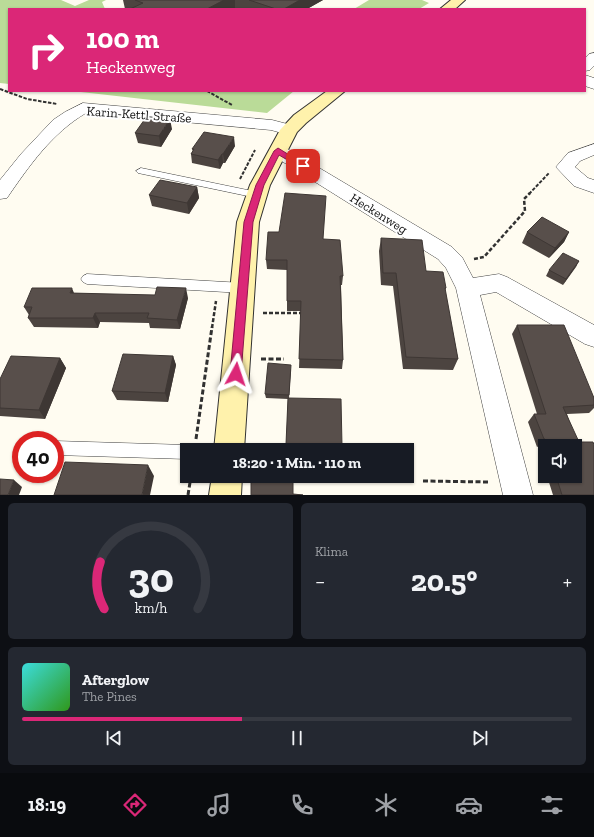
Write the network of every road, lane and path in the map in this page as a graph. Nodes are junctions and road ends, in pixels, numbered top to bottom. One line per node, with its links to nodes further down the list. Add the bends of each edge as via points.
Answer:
1 (594, 57): 2 (street)
2 (586, 66)
3 (8, 92): 5 (path, via 27,99)
4 (336, 92): 6 (street)
5 (83, 108): 6 (street, Karin-Kettl-Straße, via 272,125); 12 (street, Karin-Kettl-Straße, via 71,114 33,150)
6 (289, 130): 8 (street)
7 (594, 149): 9 (street, via 574,156)
8 (278, 151): 13 (street); 14 (street, Heckenweg, via 445,253)
9 (565, 167): 11 (street, via 581,182); 14 (path, via 549,173 524,199 525,211 484,257)
10 (141, 171): 13 (lane)
11 (594, 187)
12 (0, 193)
13 (257, 194): 16 (street, via 248,222)
14 (454, 263): 17 (street, Heckenweg)
15 (87, 279): 16 (lane)
16 (243, 288): 18 (street)
17 (467, 288): 20 (street, via 499,283); 27 (street, Heckenweg)
18 (241, 313): 19 (path); 21 (street)
19 (301, 313)
20 (594, 337)
21 (230, 443)
22 (64, 448): 23 (lane)
23 (180, 452)
24 (423, 481): 27 (path)
25 (190, 483): 28 (path)
26 (226, 483): 29 (street)
27 (516, 488)
28 (188, 495)
29 (225, 495)

